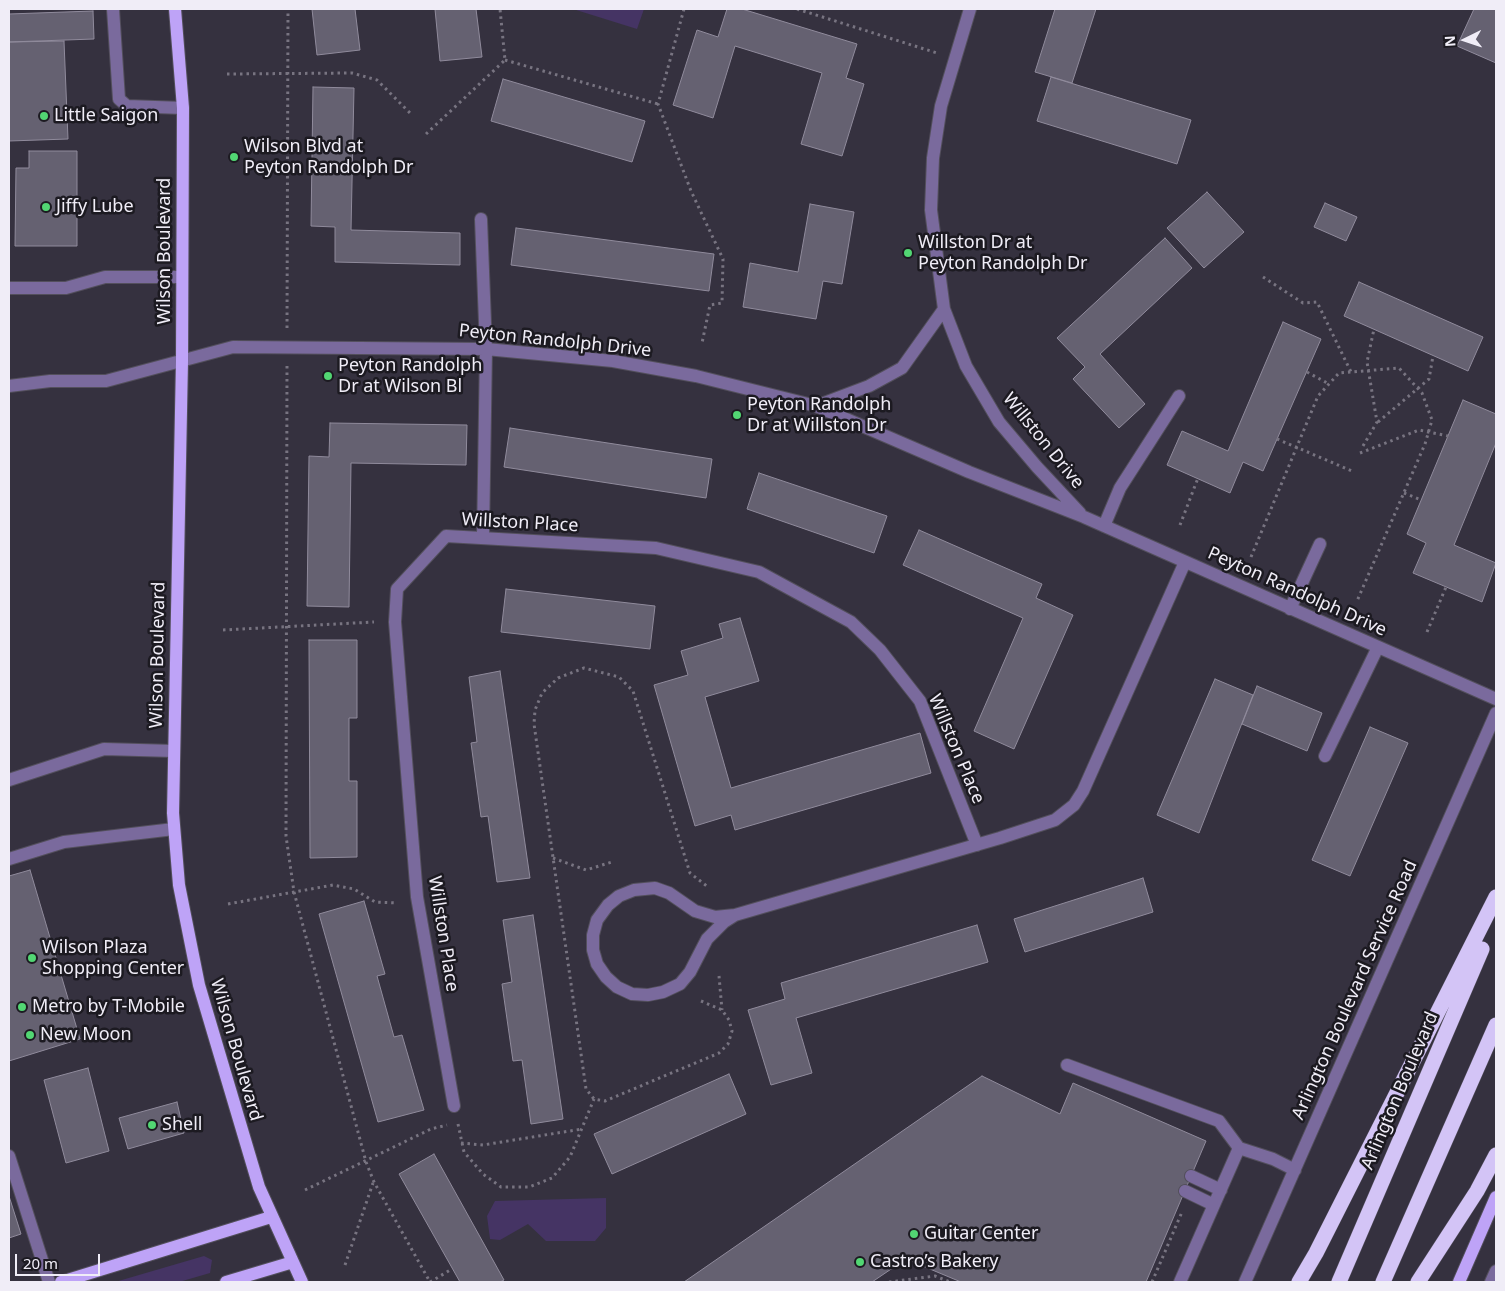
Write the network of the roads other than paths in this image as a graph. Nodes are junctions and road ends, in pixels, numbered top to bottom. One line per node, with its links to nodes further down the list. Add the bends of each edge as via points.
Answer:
1 (113, 9): 4 (street, via 119,99 127,106)
2 (175, 9): 4 (main road, Wilson Boulevard)
3 (970, 9): 8 (street, Willston Drive, via 941,106 933,158 931,210)
4 (183, 108): 6 (main road, Wilson Boulevard)
5 (481, 219): 9 (street)
6 (182, 276): 7 (street, via 105,277 66,288); 10 (main road, Wilson Boulevard)
7 (9, 288)
8 (944, 309): 13 (street, via 902,368 869,386); 14 (street, Willston Drive, via 966,366 1000,422)
9 (486, 349): 10 (street, Peyton Randolph Drive, via 234,346); 13 (street, Peyton Randolph Drive, via 613,361 696,376); 16 (street)
10 (182, 360): 11 (street, Peyton Randolph Drive, via 106,381 50,381); 23 (main road, Wilson Boulevard)
11 (9, 386)
12 (1180, 396): 15 (street, via 1120,488)
13 (816, 406): 14 (street, Peyton Randolph Drive)
14 (1084, 517): 15 (street, Peyton Randolph Drive)
15 (1104, 526): 18 (street, Peyton Randolph Drive)
16 (483, 538): 27 (street, Willston Place, via 656,548 759,572 851,622 880,650 920,701); 34 (street, Willston Place, via 446,536 397,589 395,621 418,904)
17 (1320, 544): 19 (street)
18 (1185, 562): 19 (street, Peyton Randolph Drive); 27 (street, via 1074,805 1055,820)
19 (1290, 609): 20 (street, Peyton Randolph Drive)
20 (1378, 647): 21 (street, Peyton Randolph Drive); 24 (street)
21 (1496, 699)
22 (1496, 713): 38 (street, Arlington Boulevard Service Road)
23 (174, 751): 25 (street, via 104,749); 26 (main road, Wilson Boulevard)
24 (1325, 756)
25 (9, 780)
26 (174, 829): 28 (street, via 64,842); 44 (main road, Wilson Boulevard, via 179,885 197,978 256,1179)
27 (977, 845): 30 (street)
28 (9, 859)
29 (1496, 897): 53 (highway, via 1316,1253)
30 (735, 915): 30 (street, via 707,939 680,984 664,992 632,994 611,982 597,964 593,950 597,920 619,896 634,890 655,888 669,893 695,911 714,917)
31 (1496, 916): 54 (highway, Arlington Boulevard)
32 (1496, 1025): 55 (highway)
33 (1067, 1065): 35 (street, via 1219,1121)
34 (454, 1106)
35 (1239, 1148): 38 (street, via 1274,1159); 40 (street)
36 (1496, 1155): 56 (highway, via 1477,1191)
37 (9, 1156): 47 (street)
38 (1295, 1170): 52 (street, Arlington Boulevard Service Road)
39 (1191, 1176): 40 (street)
40 (1221, 1190): 43 (street)
41 (1188, 1192): 43 (street)
42 (1496, 1197): 57 (main road)
43 (1214, 1205): 51 (street)
44 (271, 1216): 45 (main road, Wilson Boulevard); 48 (main road)
45 (293, 1262): 49 (main road); 50 (main road, Wilson Boulevard)
46 (1496, 1271): 58 (street)
47 (49, 1282)
48 (61, 1282)
49 (226, 1282)
50 (302, 1282)
51 (1180, 1282)
52 (1245, 1282)
53 (1298, 1282)
54 (1339, 1282)
55 (1384, 1282)
56 (1418, 1282)
57 (1459, 1282)
58 (1491, 1282)

